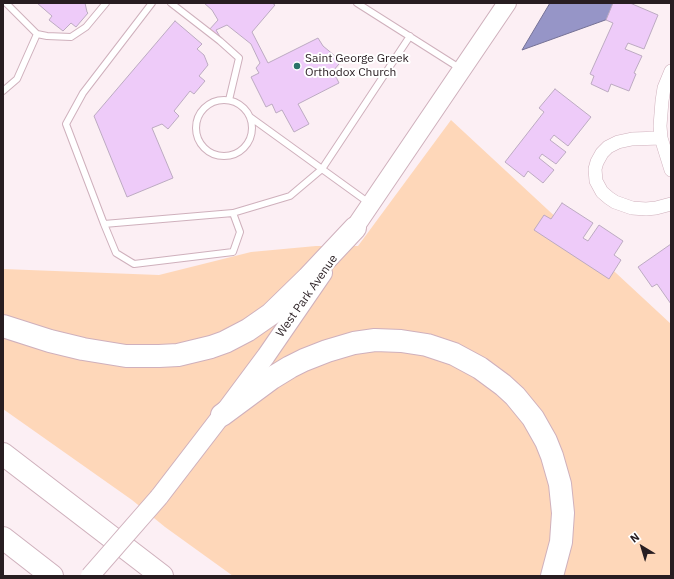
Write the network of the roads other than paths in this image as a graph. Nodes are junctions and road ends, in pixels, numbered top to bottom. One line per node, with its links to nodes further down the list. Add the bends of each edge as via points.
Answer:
1 (6, 3): 7 (lane)
2 (106, 3): 7 (lane, via 86,27 71,37)
3 (152, 3): 20 (lane, via 83,93 66,124)
4 (171, 3): 12 (lane, via 239,58)
5 (357, 3): 8 (lane)
6 (507, 3): 9 (street, West Park Avenue)
7 (37, 34): 11 (lane, via 17,79)
8 (410, 36): 9 (lane); 15 (lane)
9 (462, 70): 17 (street, West Park Avenue)
10 (671, 71): 14 (street, via 662,101)
11 (3, 91)
12 (229, 100): 13 (lane, via 242,106); 13 (lane, via 211,104 203,109 198,117 197,136 207,151 224,157 242,151 252,135)
13 (250, 117): 15 (lane)
14 (661, 138): 16 (street); 18 (street, via 632,139 608,147 597,162 596,181 609,198 632,208 656,208)
15 (322, 169): 17 (lane); 19 (lane, via 290,196)
16 (671, 170)
17 (371, 204): 21 (street, West Park Avenue)
18 (671, 204)
19 (233, 213): 20 (lane); 20 (lane, via 240,232 233,252 134,264 116,252)
20 (104, 224)
21 (355, 228): 22 (highway, via 270,314 248,330 211,347 178,355 126,356 50,341); 23 (street, West Park Avenue)
22 (3, 326)
23 (222, 416): 27 (street, West Park Avenue, bridge, via 160,497); 29 (highway, via 272,378 297,364 354,343 375,340 401,341 427,345 454,354 480,368 509,391 533,418 546,441 560,484 563,513 561,542)
24 (3, 454): 28 (highway)
25 (3, 538): 26 (highway)
26 (52, 576)
27 (90, 576)
28 (162, 576)
29 (552, 576)

